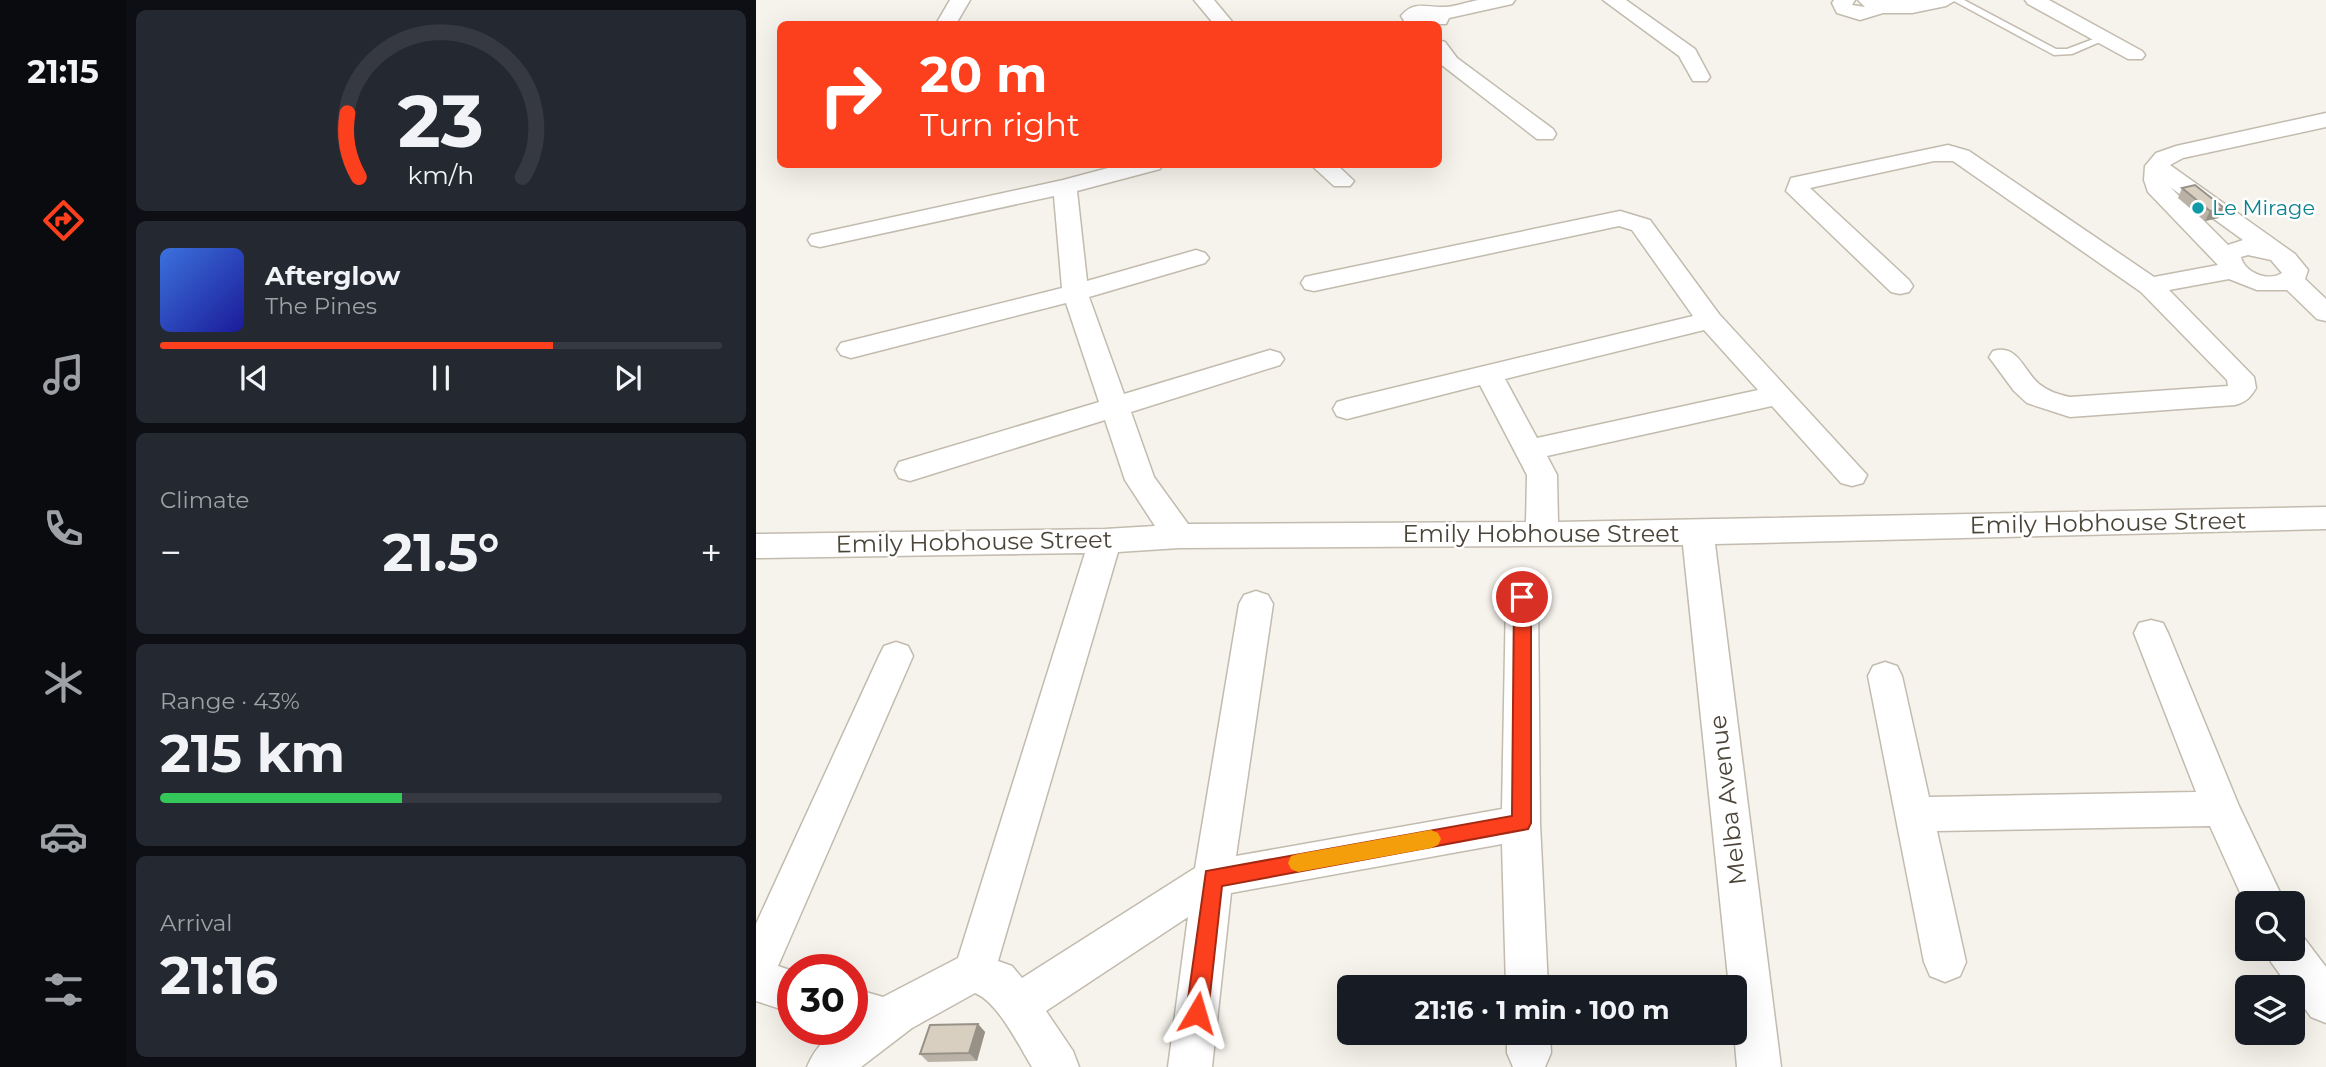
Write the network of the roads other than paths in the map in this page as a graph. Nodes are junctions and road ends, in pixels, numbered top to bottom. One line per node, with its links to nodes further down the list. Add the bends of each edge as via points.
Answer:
1 (960, 0): 12 (street)
2 (1203, 0): 13 (street)
3 (1505, 0): 11 (street)
4 (1613, 0): 18 (street, via 1688,53)
5 (1819, 0): 9 (street)
6 (1946, 0): 10 (street, via 1912,7)
7 (1957, 0): 15 (lane, via 2054,52 2068,52)
8 (2035, 0): 15 (street)
9 (1845, 4): 10 (street, via 1860,14 1871,12)
10 (1872, 4)
11 (1424, 15): 14 (street)
12 (948, 21)
13 (1221, 21)
14 (1403, 21)
15 (2104, 38): 17 (street)
16 (1442, 52): 20 (street)
17 (2135, 55)
18 (1700, 77)
19 (2326, 120): 21 (street, via 2176,153)
20 (1545, 134)
21 (2156, 166): 27 (street); 29 (street, via 2160,192)
22 (1137, 168): 25 (street)
23 (1326, 168): 24 (street)
24 (1342, 181)
25 (1065, 187): 26 (street); 34 (street)
26 (820, 240)
27 (2277, 253): 29 (street, via 2246,247 2238,249); 30 (street, via 2295,270)
28 (1196, 258): 34 (street)
29 (2231, 264): 30 (street, via 2242,276 2265,284); 33 (street)
30 (2291, 280): 35 (street)
31 (1314, 283): 36 (street, via 1620,218 1641,225)
32 (1899, 286): 33 (street, via 1798,191 1799,183 1948,152 1961,156)
33 (2150, 286): 38 (street, via 2240,377 2242,388 2235,396 2070,407 2050,404 2031,394)
34 (1075, 293): 37 (street); 42 (street)
35 (2326, 313)
36 (1710, 320): 40 (street); 41 (street)
37 (852, 349)
38 (2003, 357)
39 (1270, 359): 42 (street)
40 (1489, 375): 43 (street); 44 (street)
41 (1779, 395): 44 (street); 46 (street)
42 (1115, 409): 45 (street); 50 (street, via 1140,480)
43 (1347, 409)
44 (1530, 450): 49 (street, via 1542,475)
45 (910, 470)
46 (1852, 475)
47 (2326, 518): 48 (street, Emily Hobhouse Street)
48 (1698, 533): 49 (street, Emily Hobhouse Street); 76 (street, Melba Avenue)
49 (1542, 534): 50 (street, Emily Hobhouse Street)
50 (1179, 536): 51 (street, Emily Hobhouse Street)
51 (1105, 541): 52 (street, Emily Hobhouse Street); 66 (street)
52 (756, 546)
53 (1522, 597): 60 (street)
54 (1256, 604): 61 (street)
55 (2151, 633): 58 (street)
56 (896, 656): 65 (street)
57 (1885, 676): 59 (street)
58 (2221, 809): 59 (street); 62 (street)
59 (1914, 814): 64 (street)
60 (1521, 823): 61 (street); 67 (street)
61 (1213, 878): 71 (street); 75 (street)
62 (2259, 891)
63 (2296, 961): 70 (street)
64 (1944, 962)
65 (756, 970)
66 (974, 972): 71 (street, via 997,981); 72 (street)
67 (1527, 975)
68 (756, 981): 69 (street)
69 (777, 987)
70 (2326, 1002)
71 (1018, 1005): 74 (street)
72 (870, 1015): 73 (street)
73 (829, 1067)
74 (1057, 1067)
75 (1190, 1067)
76 (1759, 1067)

